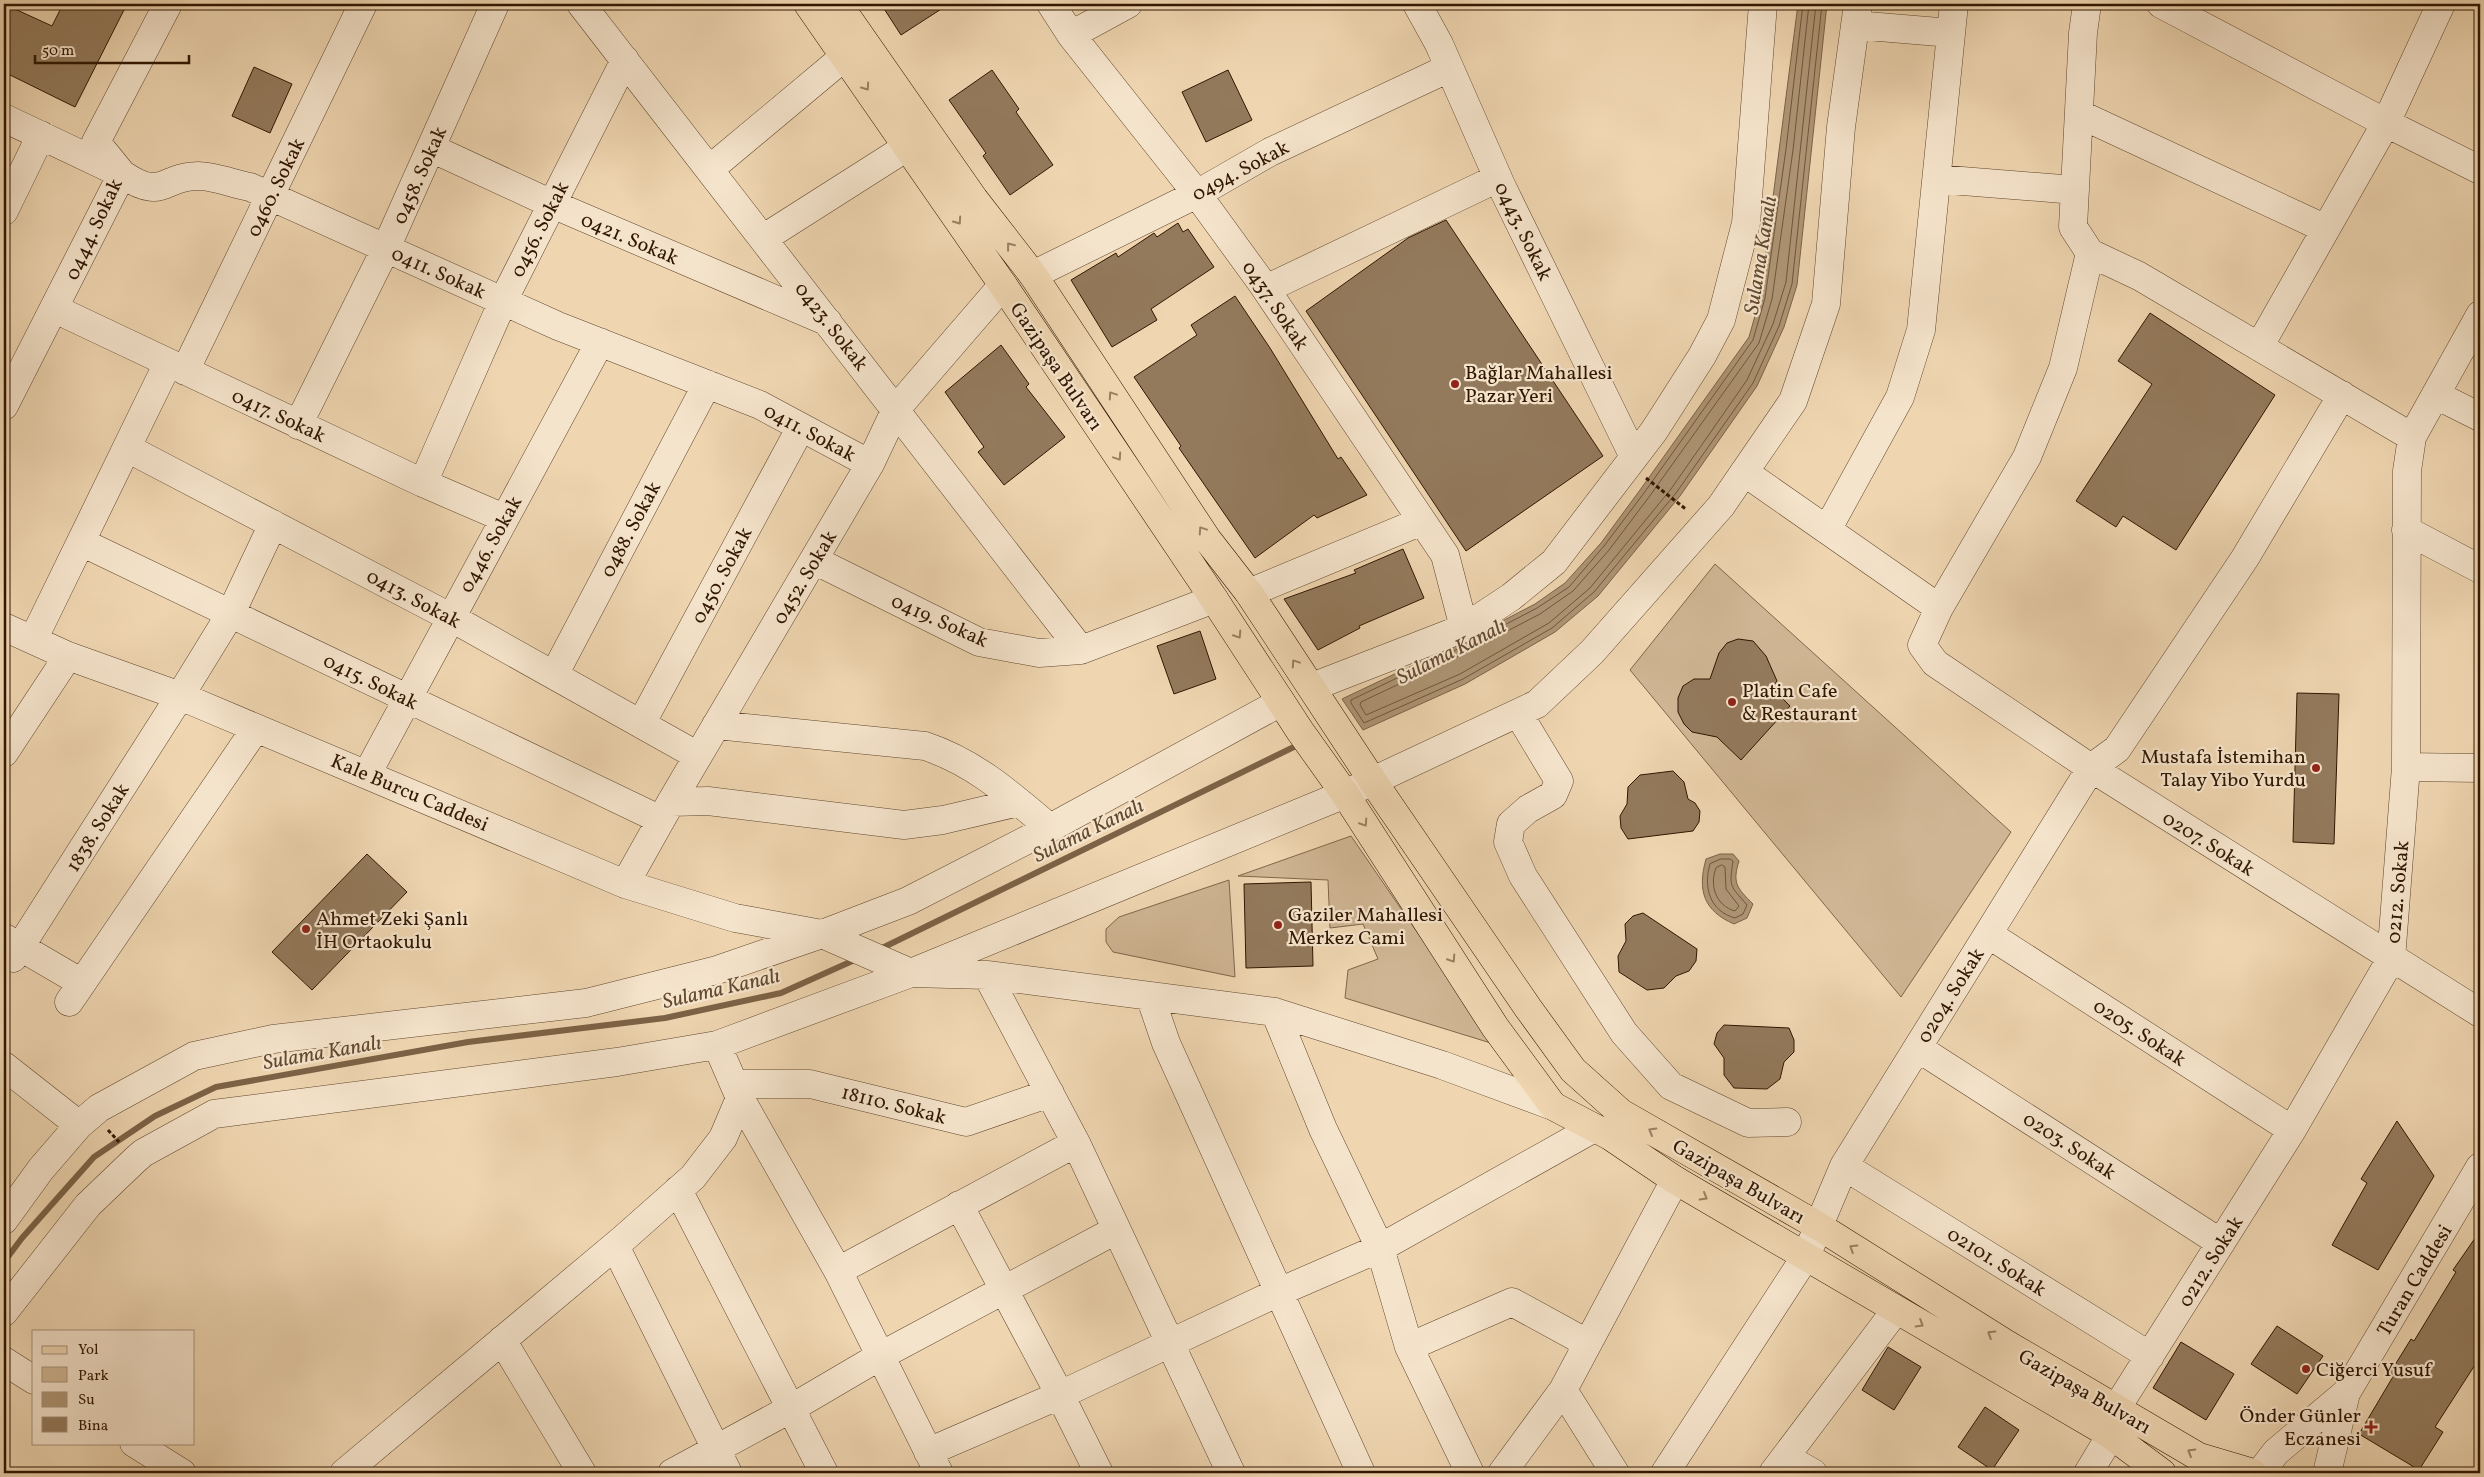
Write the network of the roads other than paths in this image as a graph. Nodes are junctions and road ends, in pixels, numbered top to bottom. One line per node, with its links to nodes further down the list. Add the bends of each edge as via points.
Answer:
1 (168, 4): 29 (street, 0444. Sokak, via 96,142)
2 (363, 4): 34 (street, 0460. Sokak)
3 (495, 4): 26 (street, 0458. Sokak)
4 (581, 4): 19 (street, 0423. Sokak)
5 (808, 4): 18 (main road, Gazipaşa Bulvarı)
6 (838, 4): 41 (main road, Gazipaşa Bulvarı, one-way to 6, via 974,199)
7 (1051, 4): 17 (street, 0437. Sokak)
8 (1128, 4): 17 (street)
9 (1417, 4): 20 (street, 0443. Sokak)
10 (1763, 4): 62 (street, via 1746,223 1721,320 1654,431)
11 (1954, 4): 16 (street)
12 (2087, 4): 21 (street)
13 (2161, 4): 23 (street)
14 (2439, 5): 23 (street)
15 (1856, 14): 16 (street); 63 (street, via 1841,128 1826,304 1793,401)
16 (1951, 32): 31 (street)
17 (1071, 35): 33 (street, 0437. Sokak)
18 (844, 57): 25 (main road, Gazipaşa Bulvarı, one-way to 25); 27 (street)
19 (625, 60): 27 (street, 0423. Sokak); 35 (street, 0456. Sokak)
20 (1450, 68): 30 (street, 0443. Sokak); 33 (street, 0494. Sokak, via 1270,152)
21 (2079, 114): 32 (street); 37 (street)
22 (4, 118): 24 (street, 0411. Sokak)
23 (2386, 124): 28 (street); 37 (street)
24 (41, 136): 29 (street, 0411. Sokak); 36 (street)
25 (907, 147): 38 (street); 42 (main road, Gazipaşa Bulvarı, one-way to 42)
26 (431, 148): 35 (street, 0421. Sokak); 39 (street, 0458. Sokak)
27 (710, 169): 38 (street, 0423. Sokak)
28 (2480, 170)
29 (122, 174): 34 (street, 0411. Sokak, via 136,184 158,188 181,178 198,176 250,187); 45 (street, 0444. Sokak)
30 (1498, 178): 43 (street); 62 (street, 0443. Sokak)
31 (1937, 179): 32 (street); 68 (street, via 1921,330 1900,397)
32 (2075, 190): 40 (street, via 2073,226)
33 (1198, 194): 41 (street, 0494. Sokak); 43 (street, 0437. Sokak)
34 (270, 196): 39 (street, 0411. Sokak); 50 (street, 0460. Sokak)
35 (552, 204): 44 (street, 0456. Sokak); 47 (street, 0421. Sokak)
36 (4, 210)
37 (2326, 229): 49 (street)
38 (764, 238): 47 (street, 0423. Sokak)
39 (386, 248): 44 (street, 0411. Sokak); 57 (street, 0458. Sokak)
40 (2090, 253): 49 (street, via 2140,276); 75 (street, via 2063,368 2028,457)
41 (1033, 275): 73 (main road, Gazipaşa Bulvarı, one-way to 41, via 1207,539)
42 (1003, 286): 55 (street, 0452. Sokak); 74 (main road, Gazipaşa Bulvarı, one-way to 74)
43 (1266, 289): 66 (street, 0437. Sokak)
44 (503, 301): 48 (street, 0411. Sokak); 64 (street, 0456. Sokak)
45 (55, 309): 50 (street, 0417. Sokak); 54 (street, 0444. Sokak)
46 (2480, 315): 53 (street, 0212. Sokak)
47 (830, 323): 55 (street, 0423. Sokak)
48 (600, 342): 51 (street, 0411. Sokak); 65 (street, 0446. Sokak)
49 (2260, 346): 52 (street)
50 (177, 367): 57 (street, 0417. Sokak); 60 (street, 0460. Sokak)
51 (706, 384): 58 (street, 0411. Sokak, via 760,405); 83 (street, 0488. Sokak)
52 (2342, 395): 59 (street); 94 (street, via 2245,558 2134,724 2117,748)
53 (2436, 396): 56 (street); 59 (street, 0212. Sokak)
54 (4, 406)
55 (896, 409): 61 (street, 0452. Sokak); 81 (street, 0423. Sokak)
56 (2480, 417)
57 (298, 424): 64 (street, 0417. Sokak)
58 (801, 427): 61 (street, 0411. Sokak); 89 (street, 0450. Sokak)
59 (2412, 437): 69 (street, 0212. Sokak, via 2407,471)
60 (127, 448): 67 (street, 0413. Sokak); 70 (street, 0460. Sokak)
61 (870, 464): 71 (street, 0452. Sokak)
62 (1639, 466): 79 (street, via 1554,562 1511,597)
63 (1744, 472): 68 (street); 88 (street, via 1721,506 1592,652 1537,704)
64 (423, 483): 65 (street, 0417. Sokak)
65 (504, 518): 77 (street, 0446. Sokak)
66 (1422, 521): 73 (street); 79 (street, 0437. Sokak, via 1445,555)
67 (273, 524): 76 (street, 1838. Sokak); 77 (street, 0413. Sokak)
68 (1827, 530): 75 (street)
69 (2406, 530): 72 (street); 95 (street, 0212. Sokak)
70 (82, 542): 76 (street, 0415. Sokak); 80 (street, 0460. Sokak)
71 (814, 560): 81 (street, 0419. Sokak, via 978,642 1039,653); 90 (street, 0452. Sokak)
72 (2480, 570)
73 (1248, 594): 84 (main road, Gazipaşa Bulvarı, one-way to 73)
74 (1214, 599): 81 (street, 0419. Sokak); 87 (main road, Gazipaşa Bulvarı, one-way to 87)
75 (1939, 608): 94 (street, 0207. Sokak, via 1922,645 1935,663)
76 (230, 613): 85 (street, 1838. Sokak); 86 (street, 0415. Sokak)
77 (450, 617): 83 (street, 0413. Sokak); 86 (street, 0446. Sokak)
78 (4, 627): 80 (street, Kale Burcu Caddesi)
79 (1464, 628): 84 (street)
80 (33, 640): 82 (street, Kale Burcu Caddesi)
81 (1082, 650)
82 (68, 656): 85 (street, Kale Burcu Caddesi); 92 (street)
83 (554, 675): 89 (street, 0413. Sokak)
84 (1317, 695): 98 (main road, Gazipaşa Bulvarı)
85 (180, 696): 91 (street, Kale Burcu Caddesi); 106 (street, 1838. Sokak)
86 (406, 698): 97 (street, 0446. Sokak); 101 (street, 0415. Sokak)
87 (1281, 702): 99 (main road, Gazipaşa Bulvarı); 102 (street)
88 (1518, 713): 98 (street); 119 (street, via 1560,781 1553,795 1528,809 1511,824 1508,842 1523,876 1624,1032 1671,1086 1748,1123)
89 (641, 724): 93 (street, 0413. Sokak)
90 (716, 725): 93 (street, 0452. Sokak); 100 (street, via 925,746 971,766)
91 (256, 728): 97 (street, Kale Burcu Caddesi); 106 (street, via 75,992)
92 (4, 753)
93 (698, 756): 101 (street, 0452. Sokak)
94 (2091, 768): 105 (street, 0204. Sokak); 107 (street, 0207. Sokak)
95 (2406, 768): 96 (street); 107 (street, 0212. Sokak)
96 (2480, 768)
97 (367, 774): 103 (street, Kale Burcu Caddesi)
98 (1372, 780): 99 (street); 130 (main road, Gazipaşa Bulvarı, one-way to 98, via 1621,1114 1573,1070)
99 (1345, 794): 108 (street); 118 (main road, Gazipaşa Bulvarı, one-way to 118, via 1495,1027)
100 (1019, 802): 101 (street, via 942,820 904,825 708,801); 102 (street)
101 (666, 811): 103 (street, 0452. Sokak)
102 (1050, 828): 104 (street, via 908,901)
103 (625, 884): 104 (street, Kale Burcu Caddesi, via 735,918)
104 (822, 934): 108 (street, Kale Burcu Caddesi); 120 (street, via 717,970 586,1004 273,1039 194,1056 99,1108)
105 (1988, 934): 114 (street, 0204. Sokak); 122 (street, 0205. Sokak)
106 (13, 948)
107 (2391, 959): 112 (street, 0207. Sokak); 122 (street, 0212. Sokak)
108 (911, 973): 109 (street); 113 (street)
109 (988, 975): 110 (street); 117 (street)
110 (1150, 996): 111 (street); 138 (street, via 1166,1043)
111 (1275, 1012): 118 (street, via 1442,1065); 134 (street, via 1323,1129)
112 (2480, 1013)
113 (718, 1045): 116 (street); 140 (street, via 617,1062 214,1114 143,1153 88,1205)
114 (1918, 1048): 124 (street, 0204. Sokak); 132 (street, 0203. Sokak)
115 (4, 1066): 120 (street)
116 (737, 1091): 117 (street, 18110. Sokak, via 810,1084 966,1122); 127 (street, via 723,1138 693,1177); 136 (street)
117 (1050, 1093): 123 (street)
118 (1553, 1106): 121 (main road, Gazipaşa Bulvarı)
119 (1787, 1122)
120 (91, 1125): 129 (street, via 41,1169)
121 (1594, 1128): 126 (main road, Gazipaşa Bulvarı); 134 (street)
122 (2292, 1130): 132 (street, 0212. Sokak)
123 (1076, 1144): 128 (street); 131 (street)
124 (1844, 1166): 130 (street, 0204. Sokak); 146 (street, 02101. Sokak)
125 (2480, 1167): 150 (street, Turan Caddesi)
126 (1675, 1180): 135 (main road, Gazipaşa Bulvarı, one-way to 135); 142 (street)
127 (678, 1190): 133 (street); 152 (street)
128 (959, 1205): 136 (street); 137 (street)
129 (4, 1220)
130 (1820, 1227): 135 (street, 0204. Sokak); 153 (main road, Gazipaşa Bulvarı, one-way to 130, via 2008,1345)
131 (1116, 1230): 137 (street); 143 (street)
132 (2221, 1242): 146 (street, 0212. Sokak)
133 (615, 1246): 141 (street); 155 (street)
134 (1380, 1248): 138 (street); 144 (street)
135 (1806, 1256): 139 (main road, Gazipaşa Bulvarı); 170 (street, 0204. Sokak)
136 (838, 1271): 145 (street)
137 (1004, 1290): 145 (street); 151 (street)
138 (1279, 1292): 143 (street); 166 (street)
139 (1896, 1310): 153 (main road, Gazipaşa Bulvarı, one-way to 153); 157 (street)
140 (4, 1312)
141 (502, 1340): 159 (street); 160 (street)
142 (1587, 1343): 144 (street, via 1512,1302); 149 (street)
143 (1171, 1345): 151 (street); 165 (street)
144 (1409, 1348): 167 (street)
145 (882, 1355): 152 (street); 156 (street)
146 (2150, 1356): 153 (street, 0212. Sokak)
147 (4, 1361): 148 (street)
148 (32, 1379)
149 (1563, 1390): 168 (street); 169 (street)
150 (2346, 1393): 175 (street, via 2276,1452); 176 (street)
151 (1060, 1395): 156 (street); 164 (street)
152 (790, 1408): 155 (street); 163 (street)
153 (2114, 1422): 172 (street, 0212. Sokak); 173 (main road, Gazipaşa Bulvarı); 174 (main road, Gazipaşa Bulvarı, one-way to 153, via 2198,1457)
154 (136, 1444): 158 (street)
155 (716, 1449): 161 (street); 162 (street)
156 (934, 1462)
157 (1779, 1465): 171 (street)
158 (182, 1473)
159 (344, 1473)
160 (582, 1473)
161 (672, 1473)
162 (728, 1473)
163 (824, 1473)
164 (1099, 1473)
165 (1231, 1473)
166 (1361, 1473)
167 (1470, 1473)
168 (1502, 1473)
169 (1615, 1473)
170 (1665, 1473)
171 (1813, 1473)
172 (2088, 1473)
173 (2162, 1473)
174 (2253, 1473)
175 (2260, 1473)
176 (2327, 1473)

